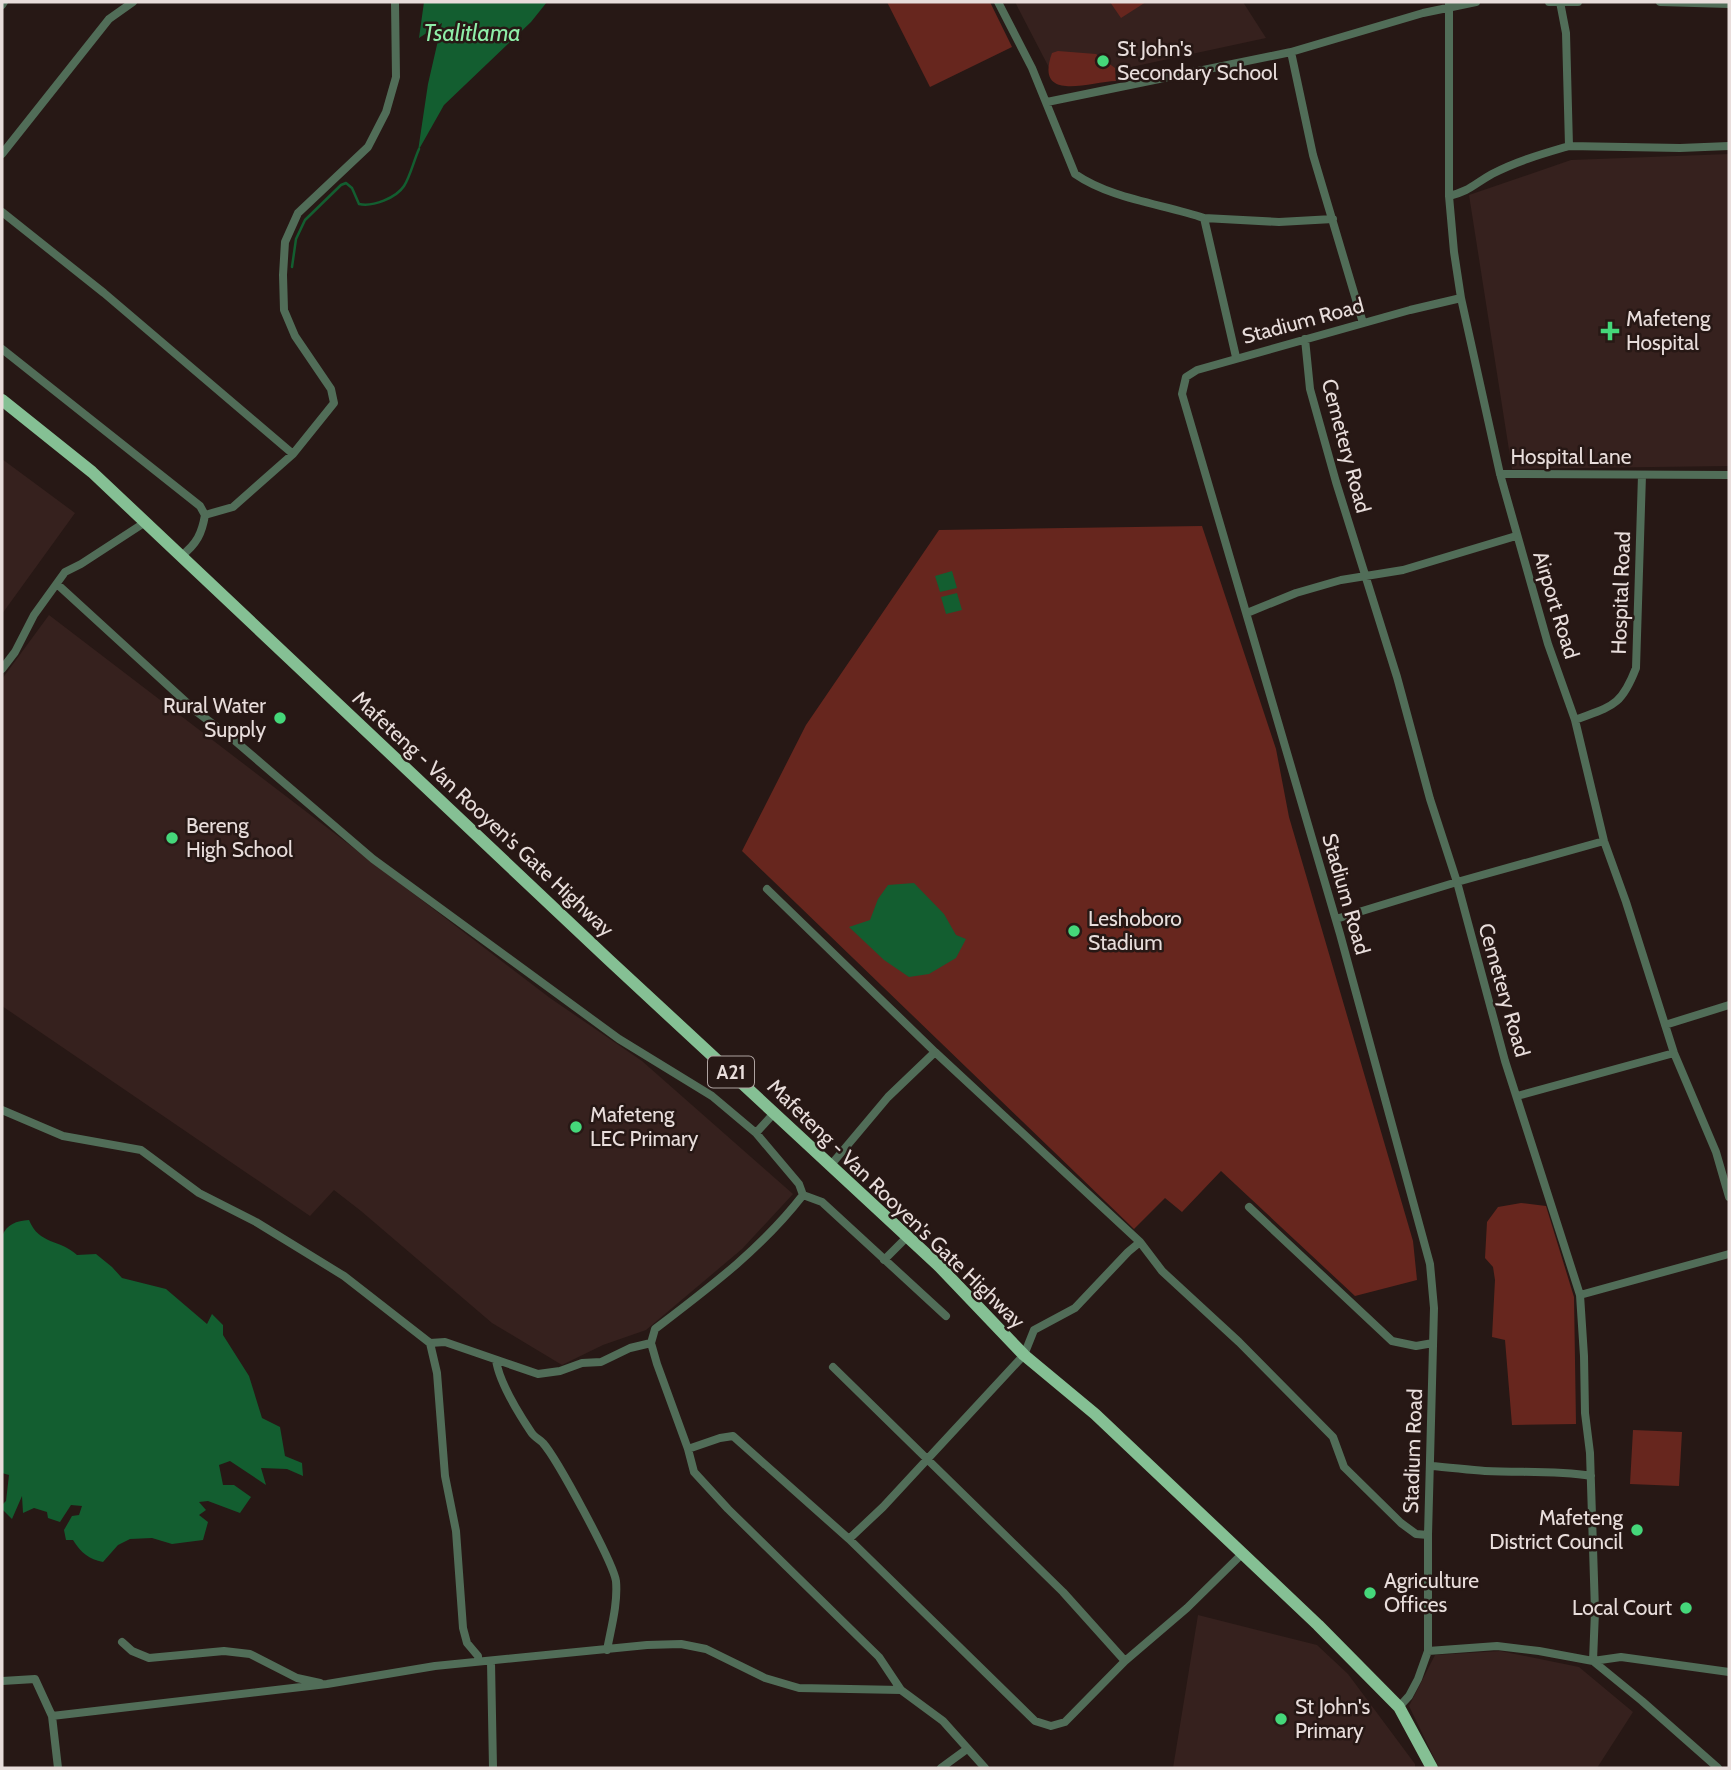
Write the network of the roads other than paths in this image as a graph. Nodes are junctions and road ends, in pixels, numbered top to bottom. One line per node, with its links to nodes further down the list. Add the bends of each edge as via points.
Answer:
1 (133, 2): 15 (street, via 109,19)
2 (395, 2): 26 (street, via 396,78 386,112 368,147 298,213 285,242 285,310 295,336 335,397 328,413)
3 (998, 2): 12 (street)
4 (1476, 2): 9 (street)
5 (1549, 2): 6 (street)
6 (1560, 2): 7 (street); 13 (street, via 1566,33)
7 (1578, 2)
8 (1660, 2): 10 (street)
9 (1449, 4): 11 (street); 16 (street, Airport Road)
10 (1729, 4)
11 (1291, 52): 12 (street); 19 (street, via 1313,155)
12 (1047, 102): 18 (street, via 1075,174 1109,191)
13 (1569, 146): 14 (street); 16 (street, via 1529,157 1466,192)
14 (1729, 146)
15 (2, 154)
16 (1449, 196): 20 (street, Airport Road)
17 (2, 212): 26 (street)
18 (1204, 218): 19 (street); 24 (street)
19 (1333, 219): 21 (street)
20 (1461, 298): 21 (street, Stadium Road); 27 (street, Airport Road)
21 (1363, 323): 22 (street, Stadium Road)
22 (1306, 339): 24 (street, Stadium Road); 34 (street, Cemetery Road, via 1310,389)
23 (2, 349): 30 (street)
24 (1236, 358): 36 (street, Stadium Road, via 1186,377 1182,394)
25 (2, 400): 31 (main road, Mafeteng - Van Rooyen's Gate Highway / A21, via 92,472)
26 (293, 454): 30 (street, via 233,507)
27 (1500, 474): 28 (street, Hospital Lane); 32 (street, Airport Road)
28 (1642, 475): 29 (street, Hospital Lane); 38 (street, Hospital Road, via 1636,668 1627,692 1611,707)
29 (1729, 475)
30 (205, 514): 33 (street, via 202,532)
31 (144, 523): 33 (main road, Mafeteng - Van Rooyen's Gate Highway / A21); 35 (street, via 65,572)
32 (1516, 536): 34 (street, via 1403,570); 38 (street, Airport Road)
33 (181, 556): 49 (main road, Mafeteng - Van Rooyen's Gate Highway / A21)
34 (1364, 575): 36 (street, via 1296,593); 40 (street, Cemetery Road)
35 (57, 584): 37 (street); 50 (street, via 197,712 373,859 619,1039 712,1096)
36 (1247, 613): 42 (street, Stadium Road)
37 (2, 669)
38 (1574, 720): 39 (street, Airport Road)
39 (1604, 841): 40 (street); 44 (street, Airport Road)
40 (1457, 882): 42 (street); 47 (street, Cemetery Road)
41 (767, 889): 45 (street)
42 (1336, 919): 63 (street, Stadium Road, via 1430,1264)
43 (1729, 1005): 44 (street)
44 (1665, 1026): 46 (street, Airport Road)
45 (934, 1052): 51 (street, via 888,1097); 56 (street)
46 (1674, 1053): 47 (street); 53 (street, Airport Road, via 1716,1152)
47 (1517, 1096): 59 (street, Cemetery Road)
48 (2, 1110): 61 (street, via 63,1136 141,1150 199,1193 344,1276)
49 (775, 1112): 50 (street); 51 (main road, Mafeteng - Van Rooyen's Gate Highway / A21)
50 (756, 1133): 52 (street)
51 (830, 1166): 55 (main road, Mafeteng - Van Rooyen's Gate Highway / A21)
52 (803, 1195): 58 (street, via 822,1202); 62 (street, via 736,1267 655,1329)
53 (1729, 1197)
54 (1249, 1207): 63 (street, via 1392,1341 1416,1346)
55 (907, 1237): 58 (street); 64 (main road, Mafeteng - Van Rooyen's Gate Highway / A21)
56 (1140, 1242): 64 (street, via 1074,1308 1034,1330); 71 (street, via 1162,1271 1333,1437 1344,1467 1401,1523 1416,1534)
57 (1729, 1254): 59 (street)
58 (884, 1259): 60 (street)
59 (1580, 1295): 70 (street, Cemetery Road)
60 (946, 1316)
61 (430, 1343): 65 (street, via 445,1342); 77 (street, via 456,1531 463,1628)
62 (651, 1343): 65 (street, via 601,1362 538,1374); 67 (street)
63 (1433, 1343): 69 (street, Stadium Road)
64 (1024, 1355): 68 (street); 73 (main road, Mafeteng - Van Rooyen's Gate Highway / A21, via 1095,1414)
65 (495, 1360): 75 (street, via 615,1578)
66 (833, 1367): 68 (street)
67 (688, 1449): 72 (street, via 733,1436); 84 (street, via 694,1472 879,1657)
68 (928, 1459): 72 (street); 78 (street, via 1063,1592)
69 (1430, 1466): 70 (street); 71 (street, Stadium Road)
70 (1591, 1476): 79 (street, Cemetery Road)
71 (1428, 1535): 76 (street, Stadium Road)
72 (849, 1539): 78 (street, via 1035,1721 1051,1726 1065,1722)
73 (1242, 1554): 78 (street); 85 (main road, Mafeteng - Van Rooyen's Gate Highway / A21)
74 (122, 1642): 83 (street, via 149,1658 224,1651 250,1654 297,1678)
75 (607, 1650): 80 (street); 84 (street, via 681,1644 706,1649 765,1678 799,1688)
76 (1428, 1651): 79 (street, via 1497,1646); 85 (street, Stadium Road, via 1418,1679)
77 (478, 1661): 80 (street); 83 (street)
78 (1125, 1661)
79 (1593, 1661): 81 (street, via 1621,1657); 93 (street)
80 (491, 1662): 89 (street)
81 (1729, 1672)
82 (2, 1681): 86 (street, via 36,1679)
83 (327, 1684): 86 (street)
84 (901, 1689): 87 (street, via 943,1721)
85 (1399, 1707): 92 (main road, Mafeteng - Van Rooyen's Gate Highway / A21)
86 (52, 1716): 88 (street)
87 (967, 1749): 90 (street); 91 (street)
88 (58, 1768)
89 (494, 1768)
90 (941, 1768)
91 (985, 1768)
92 (1432, 1768)
93 (1718, 1768)

